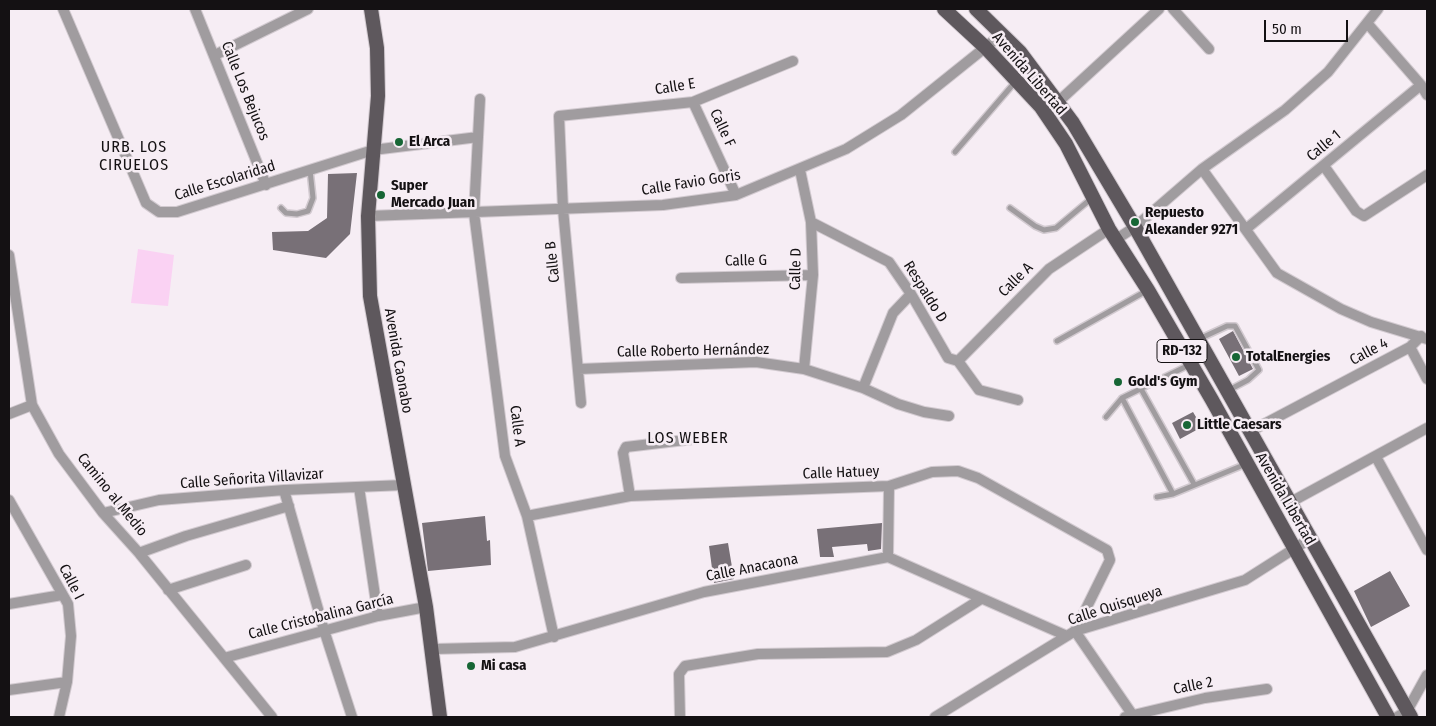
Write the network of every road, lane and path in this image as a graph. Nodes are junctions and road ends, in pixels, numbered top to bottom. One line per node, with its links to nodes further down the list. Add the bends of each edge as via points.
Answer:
1 (63, 9): 30 (street, Calle Escolaridad, via 146,203 152,209 168,214)
2 (195, 9): 14 (street, Calle Los Bejucos)
3 (308, 9): 14 (street)
4 (371, 9): 23 (main road, Avenida Caonabo, via 377,48 378,96)
5 (944, 9): 12 (main road, Avenida Libertad / RD-132)
6 (976, 9): 11 (main road, Avenida Libertad / RD-132)
7 (1159, 9): 19 (street)
8 (1173, 9): 13 (street)
9 (1378, 9): 10 (street, Calle A)
10 (1367, 23): 17 (street); 26 (street, Calle A, via 1328,72 1285,110)
11 (1002, 34): 12 (street, Calle Favio Goris); 19 (main road, Avenida Libertad / RD-132)
12 (985, 47): 16 (main road, Avenida Libertad / RD-132); 28 (street, Calle Favio Goris, via 901,115 846,149)
13 (1210, 49)
14 (215, 55): 30 (street, Calle Los Bejucos)
15 (793, 61): 20 (street, Calle E)
16 (1017, 81): 24 (lane); 32 (main road, Avenida Libertad / RD-132, via 1041,107 1066,144)
17 (1425, 90): 25 (street, Calle 1)
18 (480, 99): 22 (street, Calle A)
19 (1059, 101): 39 (main road, Avenida Libertad / RD-132)
20 (693, 102): 21 (street, Calle E, via 561,114); 31 (street, Calle F)
21 (557, 119): 35 (street, Calle B)
22 (478, 138): 23 (street, Calle Escolaridad); 36 (street, Calle A)
23 (372, 150): 27 (street, Calle Escolaridad); 37 (main road, Avenida Caonabo)
24 (955, 152)
25 (1324, 166): 29 (street, via 1356,211 1364,216); 40 (street, Calle 1)
26 (1202, 169): 39 (street, Calle A); 40 (street)
27 (310, 170): 30 (street, Calle Escolaridad); 33 (lane, via 312,206 308,211 297,214 286,213)
28 (800, 170): 31 (street, Calle Favio Goris); 38 (street, Calle D)
29 (1427, 175)
30 (266, 185)
31 (736, 195): 35 (street, Calle Favio Goris, via 663,205)
32 (1094, 196): 34 (lane, via 1056,228 1044,230); 41 (main road, Avenida Libertad / RD-132)
33 (281, 208)
34 (1010, 208)
35 (563, 209): 36 (street, Calle Favio Goris); 53 (street, Calle B)
36 (474, 213): 37 (street, Calle Favio Goris); 84 (street, Calle A, via 505,456)
37 (368, 216): 72 (main road, Avenida Caonabo, via 370,296)
38 (811, 222): 43 (street, Calle D); 46 (street, Respaldo D, via 889,262)
39 (1135, 227): 41 (street, Calle A); 48 (main road, Avenida Libertad / RD-132)
40 (1246, 229): 47 (street, via 1277,273 1356,315)
41 (1112, 234): 45 (main road, Avenida Libertad / RD-132); 51 (street, Calle A, via 1049,269)
42 (9, 255): 62 (street, Camino al Medio)
43 (813, 275): 44 (street, Calle G); 54 (street, Calle D)
44 (681, 278)
45 (1148, 290): 49 (lane); 52 (main road, Avenida Libertad / RD-132)
46 (911, 294): 51 (street, Respaldo D, via 948,358); 56 (street, via 893,313)
47 (1424, 338): 50 (street, Calle 4)
48 (1198, 340): 58 (main road, Avenida Libertad / RD-132); 58 (lane, via 1227,326 1235,326 1259,370)
49 (1057, 341)
50 (1410, 347): 55 (street); 67 (street, Calle 4)
51 (956, 360): 60 (street, Respaldo D, via 979,390)
52 (1190, 365): 57 (lane); 70 (main road, Avenida Libertad / RD-132)
53 (579, 369): 54 (street, Calle Roberto Hernández, via 756,362); 61 (street, Calle B)
54 (804, 369): 56 (street, Calle Roberto Hernández)
55 (1427, 379)
56 (863, 388): 64 (street, Calle Roberto Hernández, via 906,407)
57 (1141, 389): 59 (lane); 71 (lane)
58 (1226, 392): 67 (main road, Avenida Libertad / RD-132)
59 (1122, 398): 65 (lane); 76 (lane)
60 (1018, 400)
61 (581, 402)
62 (32, 405): 63 (street); 83 (street, Camino al Medio, via 59,454)
63 (9, 414)
64 (949, 416)
65 (1106, 417)
66 (1427, 428): 69 (street)
67 (1249, 432): 80 (main road, Avenida Libertad / RD-132)
68 (702, 438): 77 (street, via 626,447 623,454)
69 (1376, 457): 80 (street); 87 (street)
70 (1246, 464): 71 (lane); 86 (main road, Avenida Libertad / RD-132)
71 (1194, 484): 76 (lane)
72 (404, 485): 74 (street, Calle Señorita Villavizar); 95 (main road, Avenida Caonabo)
73 (889, 486): 77 (street, Calle Hatuey); 89 (street); 98 (street, Calle Hatuey, via 932,472 958,471 978,478 1107,550 1110,560)
74 (359, 487): 75 (street, Calle Señorita Villavizar); 96 (street)
75 (284, 490): 81 (street); 83 (street, Calle Señorita Villavizar, via 159,500)
76 (1173, 494): 78 (lane)
77 (630, 496): 84 (street, Calle Hatuey)
78 (1157, 497)
79 (9, 500): 82 (street, Calle I)
80 (1289, 503): 85 (main road, Avenida Libertad / RD-132)
81 (289, 506): 88 (street); 97 (street)
82 (12, 513): 92 (street, Calle I)
83 (103, 513): 88 (street, Camino al Medio)
84 (527, 516): 99 (street, Calle A)
85 (1311, 538): 86 (street, Calle Quisqueya); 106 (main road, Avenida Libertad / RD-132)
86 (1294, 548): 98 (street, Calle Quisqueya, via 1245,580); 114 (main road, Avenida Libertad / RD-132)
87 (1427, 550)
88 (139, 552): 91 (street, Camino al Medio)
89 (888, 557): 93 (street); 99 (street, Calle Anacaona, via 704,592)
90 (246, 565): 91 (street)
91 (168, 590): 101 (street, Camino al Medio)
92 (62, 595): 94 (street); 103 (street, Calle I, via 71,619)
93 (981, 599): 98 (street); 112 (street, via 916,640 887,652 758,654 685,666 679,674)
94 (9, 604)
95 (426, 607): 96 (street, Calle Cristobalina García); 100 (main road, Avenida Caonabo)
96 (378, 616): 97 (street, Calle Cristobalina García)
97 (324, 630): 101 (street, Calle Cristobalina García); 110 (street)
98 (1071, 634): 107 (street); 113 (street, Calle Quisqueya)
99 (554, 637): 100 (street, Calle Anacaona, via 515,647)
100 (433, 649): 111 (main road, Avenida Caonabo)
101 (224, 658): 109 (street, Camino al Medio)
102 (1427, 675): 106 (street)
103 (67, 682): 105 (street); 108 (street, Calle I)
104 (1267, 689): 107 (street, Calle 2, via 1205,698)
105 (9, 690)
106 (1405, 715)
107 (1130, 716)
108 (59, 717)
109 (272, 717)
110 (352, 717)
111 (440, 717)
112 (680, 717)
113 (935, 717)
114 (1388, 717)

